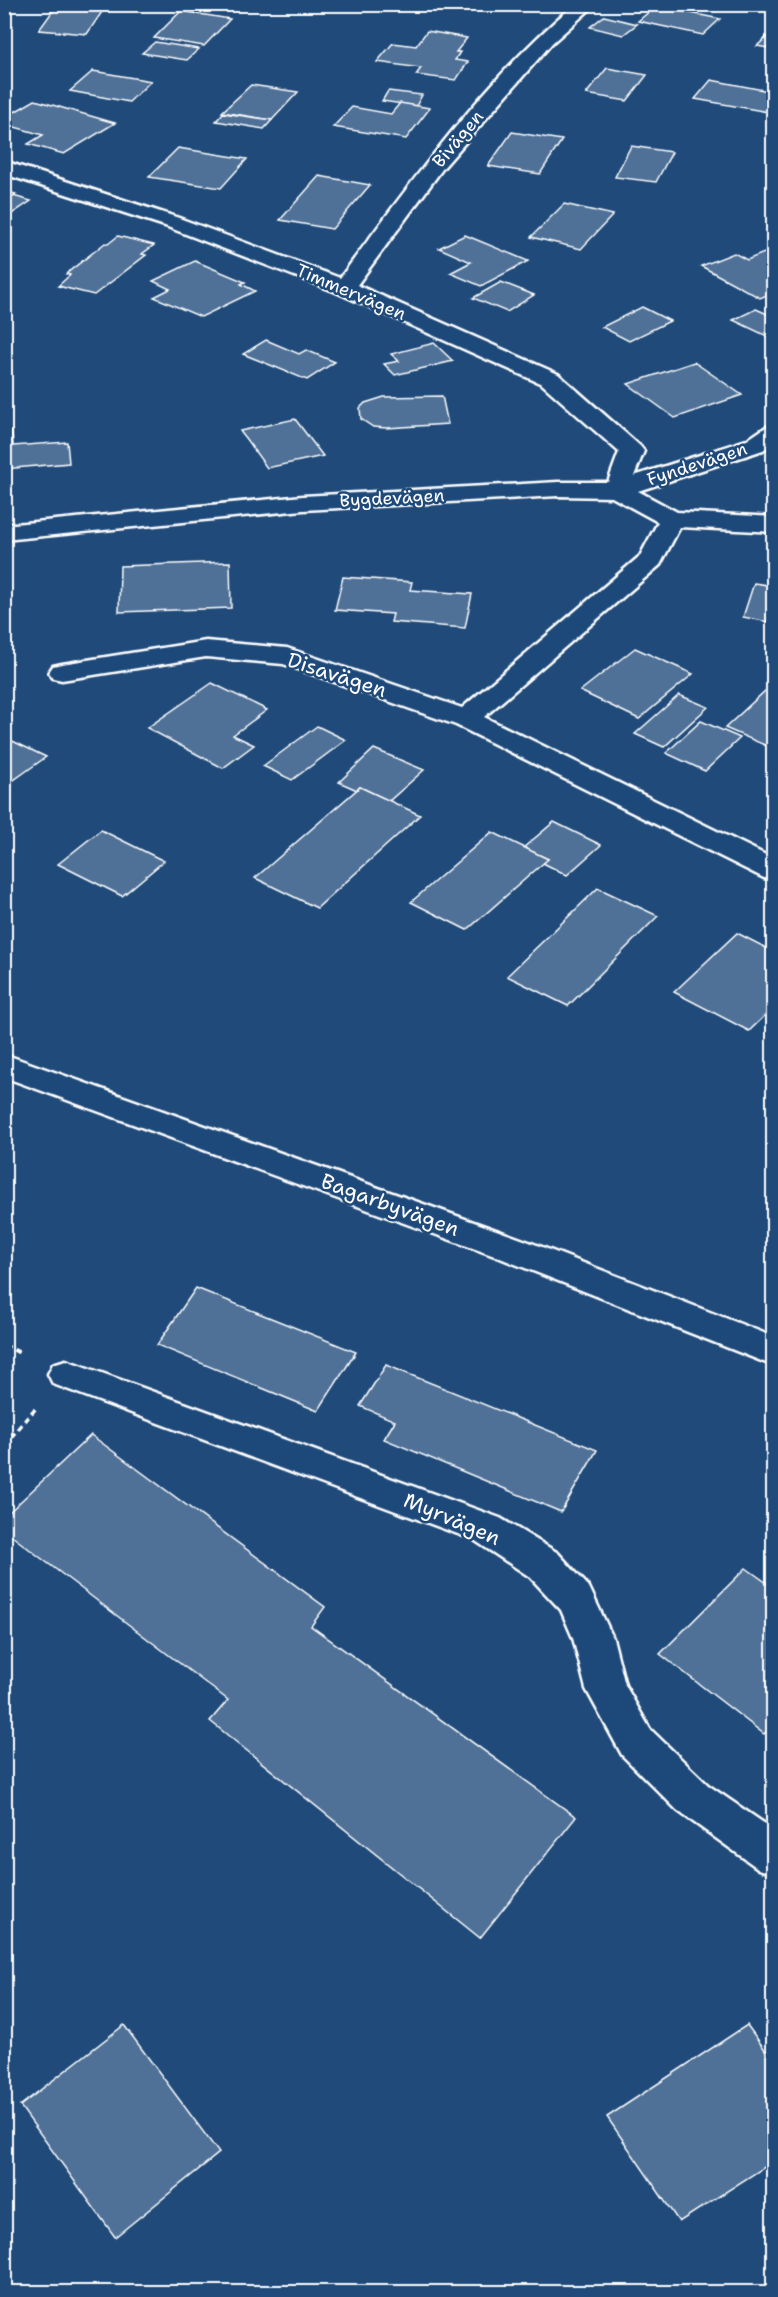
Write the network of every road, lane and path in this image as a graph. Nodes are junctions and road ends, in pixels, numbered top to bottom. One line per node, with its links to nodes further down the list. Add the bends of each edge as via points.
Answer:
1 (587, 4): 3 (street, Bivägen, via 545,39 485,106 436,164)
2 (4, 167): 3 (street, Timmervägen, via 172,222)
3 (344, 287): 5 (street, Timmervägen, via 550,379 632,451)
4 (774, 432): 5 (street, Fyndevägen, via 755,445)
5 (617, 490): 6 (street, Bygdevägen); 8 (street, Bygdevägen, via 558,489 303,503)
6 (672, 519): 7 (street, Bygdevägen); 10 (street, via 651,560)
7 (774, 525)
8 (4, 533)
9 (62, 672): 10 (street, Disavägen, via 206,649 288,656)
10 (466, 719): 11 (street, Disavägen)
11 (774, 871)
12 (4, 1065): 13 (street, Bagarbyvägen, via 512,1249)
13 (774, 1352)
14 (66, 1374): 15 (street, Myrvägen, via 487,1529 544,1565 575,1599 593,1638 606,1689 636,1742 693,1798)
15 (774, 1855)

